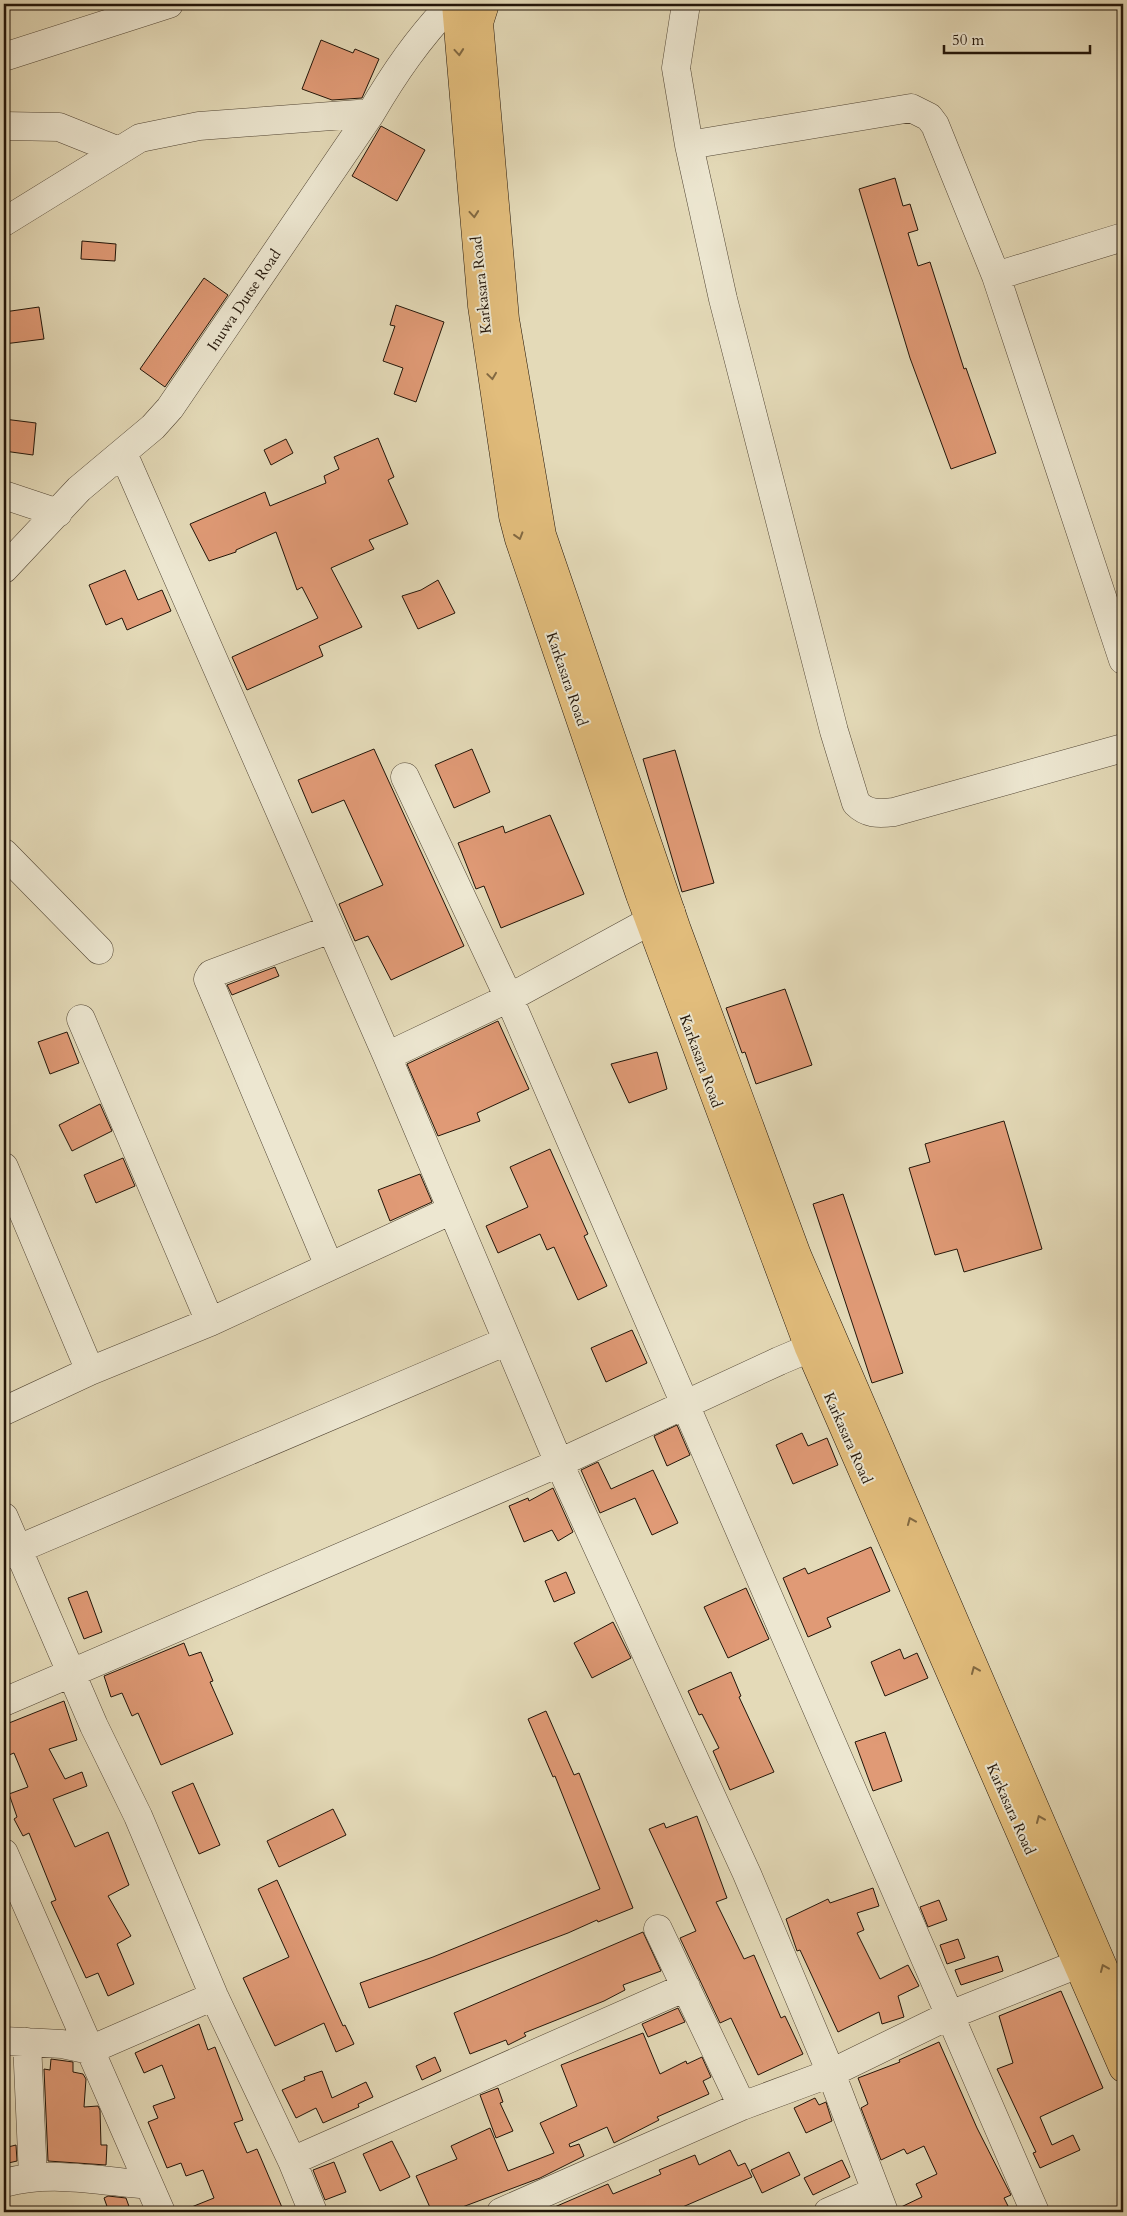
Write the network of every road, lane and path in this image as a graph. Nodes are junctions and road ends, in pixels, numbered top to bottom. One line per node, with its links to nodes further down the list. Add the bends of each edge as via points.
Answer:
1 (169, 4): 6 (street)
2 (451, 4): 7 (street, Inuwa Dutse Road, via 421,36)
3 (456, 4): 22 (main road, Karkasara Road, one-way to 22, via 482,306 513,516)
4 (485, 4): 22 (main road, Karkasara Road, via 479,22 505,319 537,514)
5 (686, 4): 9 (street, via 676,68)
6 (4, 57)
7 (370, 113): 10 (street, via 199,126 140,138); 14 (street, Inuwa Dutse Road, via 170,408 153,428)
8 (4, 126): 10 (street, via 59,127)
9 (689, 145): 13 (street, via 911,108 920,111 935,125); 19 (street, via 726,309 834,730 856,803 873,813 894,812)
10 (119, 151): 11 (street)
11 (4, 222)
12 (1123, 237): 13 (street)
13 (996, 276): 18 (street)
14 (123, 452): 16 (street, Inuwa Dutse Road, via 79,489); 23 (street)
15 (4, 495): 16 (street)
16 (58, 512): 17 (street, Inuwa Dutse Road)
17 (4, 569)
18 (1123, 660)
19 (1123, 748)
20 (405, 777): 25 (street)
21 (4, 853): 24 (street)
22 (660, 917): 25 (street); 33 (main road, Karkasara Road, via 798,1255)
23 (331, 929): 27 (street); 30 (street, via 211,974 208,979)
24 (99, 950)
25 (509, 998): 27 (street); 35 (street)
26 (81, 1019): 31 (street)
27 (387, 1056): 29 (street)
28 (4, 1167): 34 (street)
29 (452, 1210): 30 (street); 32 (street)
30 (329, 1266): 31 (street)
31 (210, 1322): 34 (street)
32 (507, 1341): 37 (street); 39 (street)
33 (821, 1344): 35 (street); 44 (main road, Karkasara Road); 47 (main road, Karkasara Road, one-way to 33)
34 (90, 1371): 36 (street)
35 (685, 1406): 37 (street); 48 (street)
36 (4, 1411)
37 (559, 1463): 40 (street); 52 (street, via 743,1865)
38 (4, 1517): 39 (street)
39 (10, 1553): 40 (street)
40 (70, 1671): 41 (street); 46 (street, via 138,1816)
41 (4, 1702)
42 (4, 1853): 50 (street)
43 (658, 1928): 45 (street)
44 (1078, 1964): 48 (street); 51 (main road, Karkasara Road)
45 (686, 1987): 53 (street); 54 (street)
46 (214, 1996): 50 (street); 54 (street)
47 (1123, 2013)
48 (950, 2015): 52 (street); 63 (street)
49 (15, 2042): 50 (street, via 62,2044); 55 (street)
50 (90, 2050): 57 (street)
51 (1123, 2068)
52 (831, 2073): 53 (street); 58 (street)
53 (742, 2106): 61 (street)
54 (292, 2161): 60 (street)
55 (33, 2177): 56 (street); 57 (street)
56 (4, 2183)
57 (148, 2185): 59 (street)
58 (880, 2202): 62 (street)
59 (161, 2212)
60 (313, 2212)
61 (501, 2212)
62 (828, 2212)
63 (1035, 2212)

